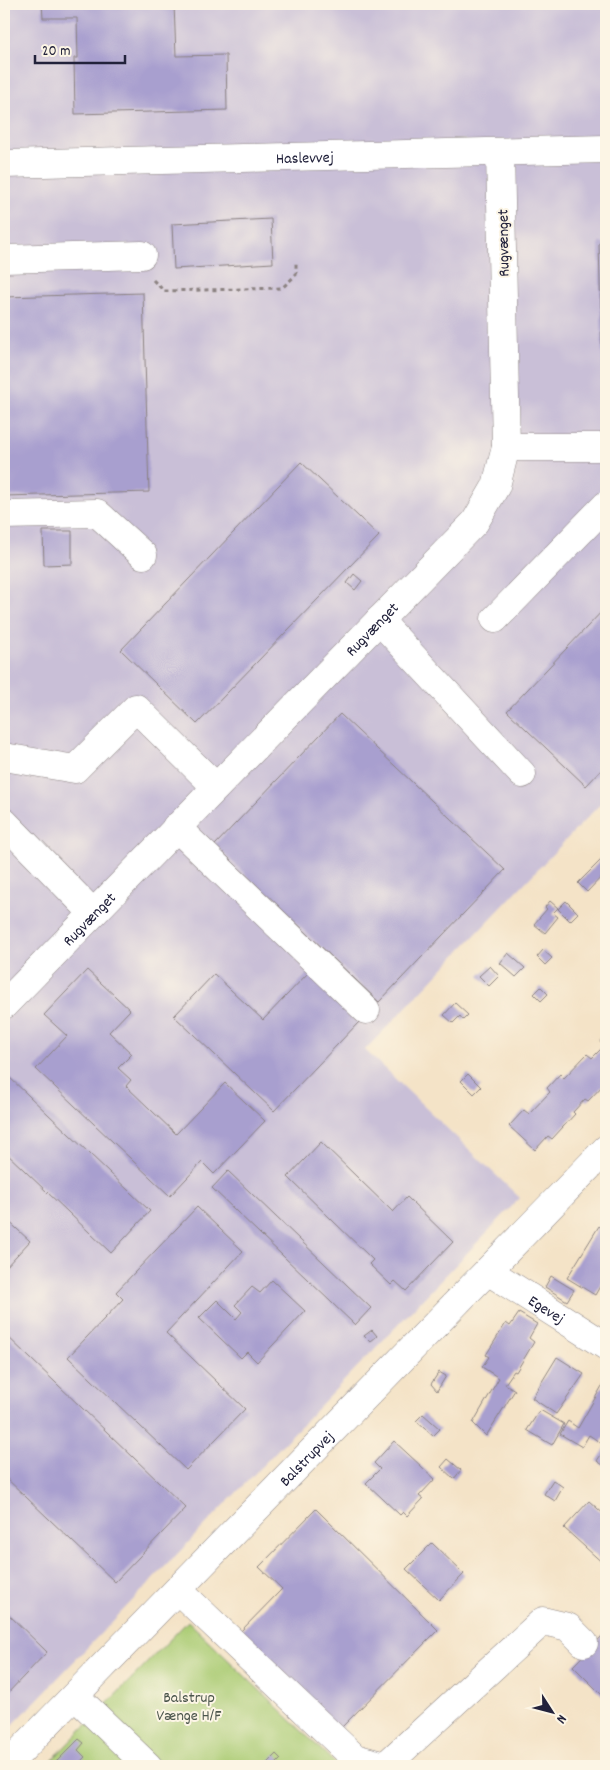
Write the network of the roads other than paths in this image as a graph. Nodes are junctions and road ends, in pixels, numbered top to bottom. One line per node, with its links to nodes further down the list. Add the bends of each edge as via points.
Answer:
1 (606, 150): 2 (street, Haslevvej)
2 (500, 152): 3 (street, Haslevvej); 6 (street, Rugvænget)
3 (4, 164)
4 (142, 255): 5 (street)
5 (4, 259)
6 (506, 447): 7 (street); 12 (street, Rugvænget, via 496,486 475,522)
7 (606, 447)
8 (606, 505): 11 (street)
9 (4, 515): 10 (street, via 97,513)
10 (143, 555)
11 (495, 619)
12 (379, 620): 14 (street); 15 (street, Rugvænget)
13 (4, 757): 15 (street, via 75,769 136,708)
14 (522, 774)
15 (216, 787): 17 (street, Rugvænget)
16 (4, 822): 18 (street)
17 (176, 827): 18 (street, Rugvænget); 20 (street)
18 (93, 913): 19 (street, Rugvænget)
19 (4, 1005)
20 (366, 1010)
21 (606, 1149): 22 (street, Balstrupvej)
22 (488, 1271): 23 (street, Egevej); 24 (street, Balstrupvej)
23 (606, 1346)
24 (178, 1590): 25 (street, via 355,1758 385,1766 543,1621 568,1627); 26 (street, Balstrupvej)
25 (584, 1643)
26 (75, 1696): 27 (street, Balstrupvej); 28 (street)
27 (6, 1766)
28 (148, 1766)

